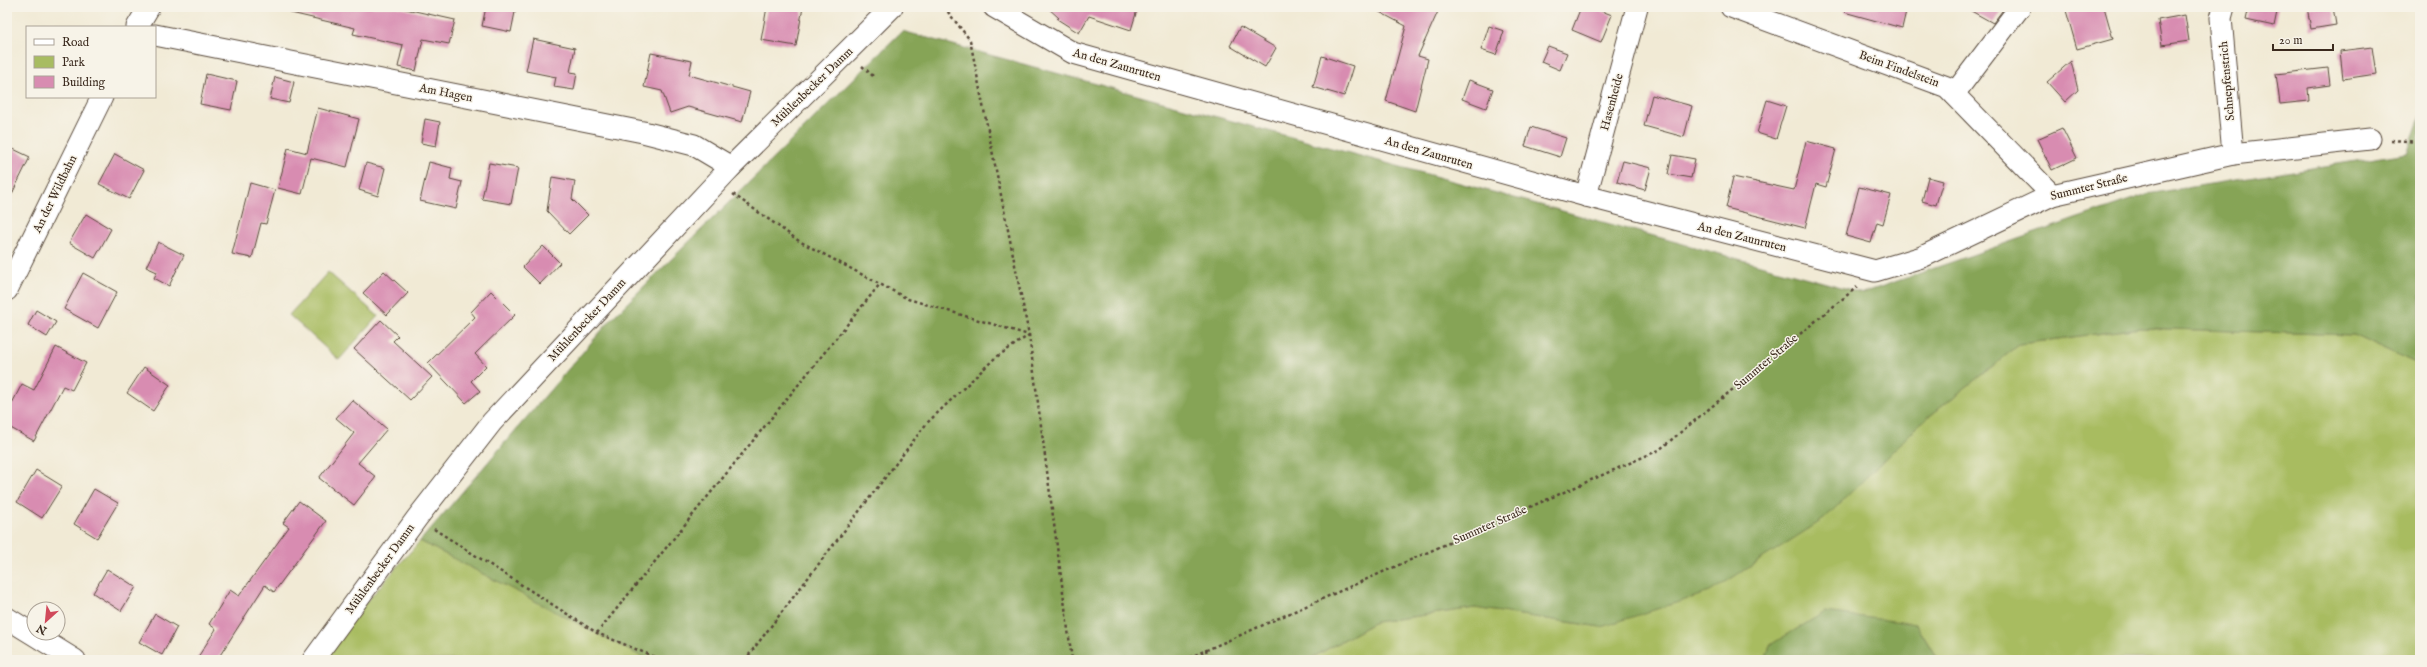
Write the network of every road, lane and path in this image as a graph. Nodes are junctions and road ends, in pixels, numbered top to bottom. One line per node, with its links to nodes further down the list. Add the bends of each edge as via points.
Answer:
1 (149, 7): 9 (street)
2 (892, 7): 16 (street, Mühlenbecker Damm)
3 (944, 7): 23 (path, via 970,40)
4 (994, 7): 19 (street, An den Zaunruten, via 1073,53)
5 (1637, 7): 19 (street, Hasenheide)
6 (1731, 7): 11 (street, Beim Findelstein, via 1947,87)
7 (2020, 7): 11 (street)
8 (2224, 7): 15 (street, Schnepfenstrich, via 2221,18)
9 (138, 26)
10 (156, 35): 16 (street, Am Hagen, via 643,132 694,145)
11 (1954, 94): 18 (street, Beim Findelstein)
12 (102, 98): 22 (street, An der Wildbahn)
13 (2370, 139): 14 (path); 15 (street, Summter Straße)
14 (2420, 142)
15 (2233, 154): 18 (street, Summter Straße)
16 (731, 167): 17 (street, Mühlenbecker Damm)
17 (717, 183): 21 (path, via 799,241); 24 (street, Mühlenbecker Damm, via 492,422)
18 (2052, 195): 20 (street, Summter Straße, via 1922,257)
19 (1586, 196): 20 (street, An den Zaunruten)
20 (1876, 271): 27 (path, Summter Straße, via 1659,450)
21 (880, 284): 23 (path, via 908,299); 26 (path)
22 (7, 290)
23 (1029, 335): 31 (path, via 995,358 927,424); 32 (path)
24 (417, 518): 26 (path); 29 (street, Mühlenbecker Damm)
25 (7, 618): 28 (street)
26 (597, 633): 30 (path)
27 (1206, 649): 33 (path, Summter Straße); 34 (path)
28 (75, 660)
29 (313, 660)
30 (662, 660)
31 (745, 660)
32 (1072, 660)
33 (1184, 660)
34 (1208, 660)

